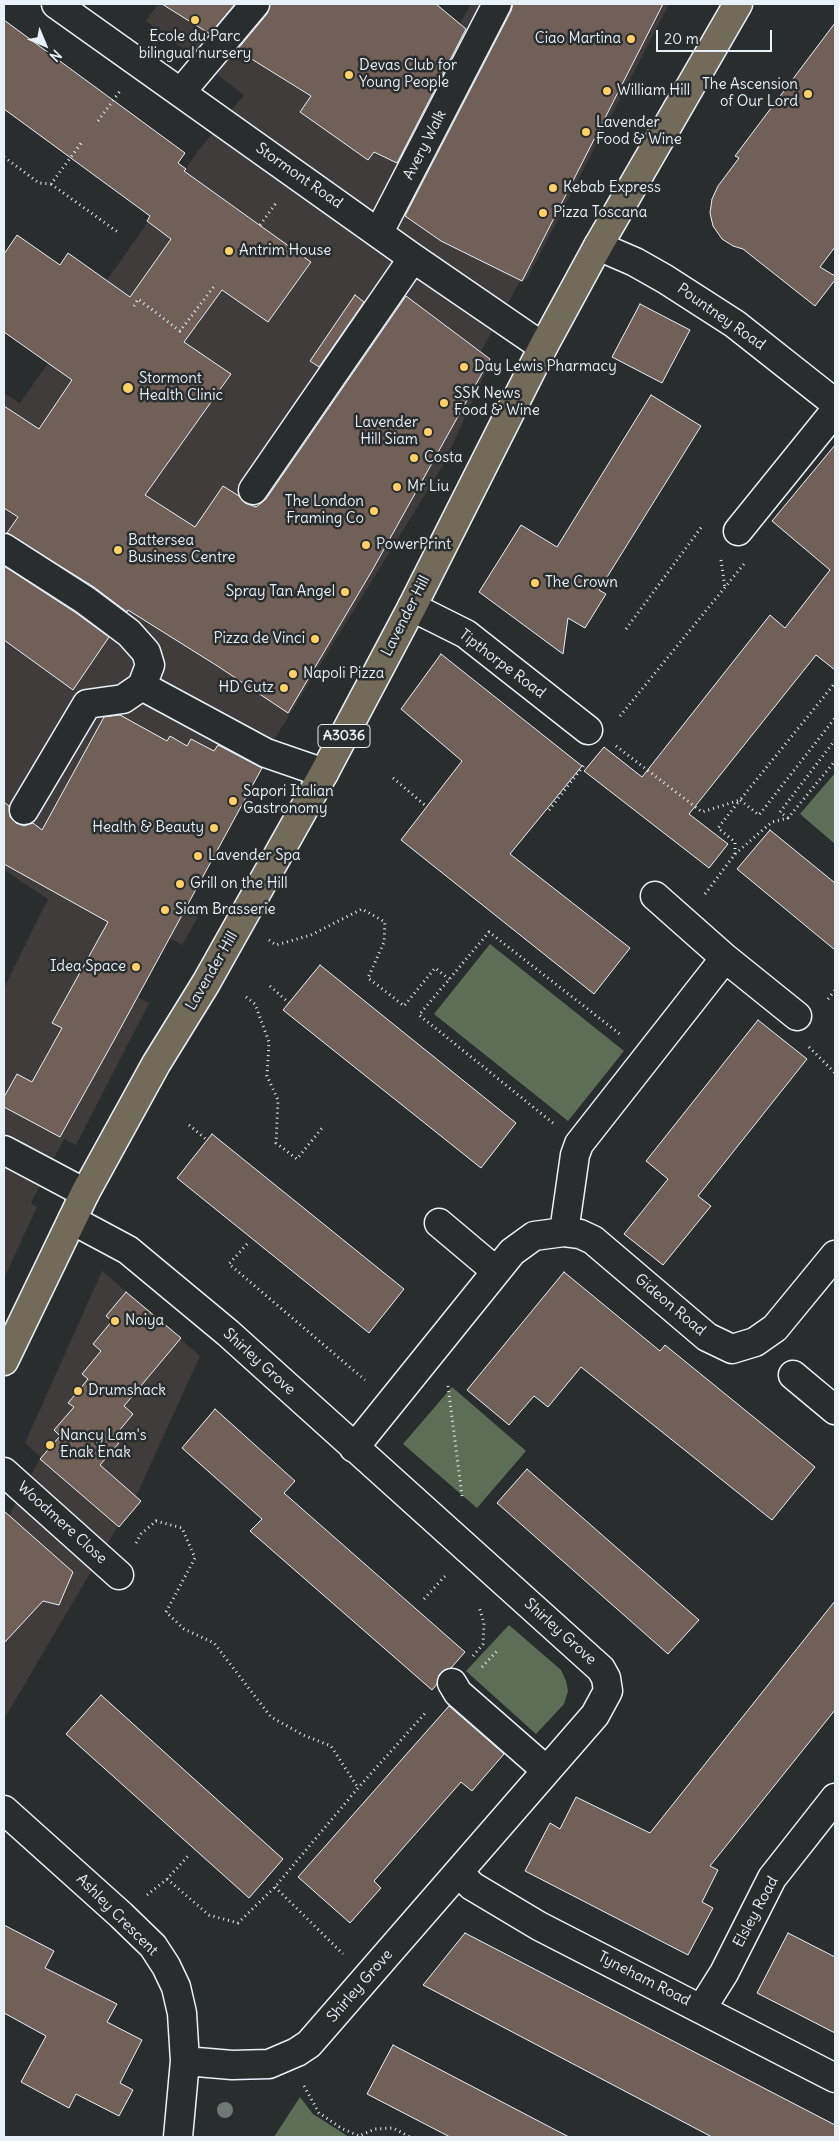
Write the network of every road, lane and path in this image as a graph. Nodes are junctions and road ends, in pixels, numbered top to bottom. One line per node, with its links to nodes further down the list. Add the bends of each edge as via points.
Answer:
1 (56, 4): 5 (street, Stormont Road)
2 (255, 4): 5 (street)
3 (497, 4): 9 (street, Avery Walk)
4 (738, 4): 11 (main road, Lavender Hill / A3036)
5 (181, 92): 9 (street, Stormont Road)
6 (82, 142): 8 (path)
7 (4, 156): 8 (path, via 38,183)
8 (51, 184): 10 (path)
9 (379, 232): 12 (street, Stormont Road)
10 (119, 233)
11 (598, 246): 15 (main road, Lavender Hill / A3036); 16 (street, Pountney Road, via 665,279 735,324)
12 (413, 258): 15 (street, Stormont Road); 18 (street)
13 (215, 285): 14 (path, via 180,331 138,299)
14 (134, 306)
15 (543, 347): 22 (main road, Lavender Hill / A3036)
16 (835, 403)
17 (835, 410): 19 (street)
18 (253, 490)
19 (738, 531)
20 (4, 548): 24 (street, via 85,600 129,633 146,652 150,665)
21 (748, 559): 26 (path)
22 (412, 608): 27 (street, Tipthorpe Road, via 466,634); 31 (main road, Lavender Hill / A3036)
23 (835, 682): 33 (path)
24 (142, 686): 31 (street, via 266,753); 35 (street, via 123,699 87,704)
25 (835, 718): 33 (path, via 759,815)
26 (616, 721)
27 (588, 730): 33 (path, via 596,747 604,736 702,812)
28 (835, 740): 37 (path, via 780,812)
29 (835, 761): 37 (path)
30 (584, 765): 36 (path)
31 (324, 774): 41 (main road, Lavender Hill / A3036)
32 (393, 778): 34 (path)
33 (740, 800): 38 (path, via 718,828 735,842)
34 (428, 807)
35 (24, 810)
36 (549, 810)
37 (788, 818): 38 (path, via 772,822)
38 (735, 854): 40 (path)
39 (655, 896): 40 (street)
40 (684, 922): 42 (street)
41 (240, 923): 43 (path, via 276,945 312,935 362,909 385,922 384,942 368,978 404,1006 435,968); 54 (main road, Lavender Hill / A3036, via 156,1064)
42 (725, 958): 47 (street); 48 (street)
43 (449, 979): 48 (path, via 489,932); 52 (path, via 419,1015)
44 (270, 986): 46 (path)
45 (246, 997): 50 (path, via 255,1004 269,1042 267,1076 278,1100 276,1143 297,1159)
46 (289, 1003)
47 (797, 1016)
48 (648, 1056): 52 (street)
49 (189, 1125): 51 (path)
50 (322, 1128)
51 (207, 1140)
52 (579, 1144): 57 (street)
53 (4, 1150): 54 (street)
54 (85, 1193): 55 (main road, Lavender Hill / A3036)
55 (72, 1220): 62 (main road, Lavender Hill / A3036); 66 (street, Shirley Grove, via 139,1258 228,1333)
56 (439, 1222): 60 (street)
57 (564, 1232): 59 (street, Gideon Road, via 593,1240 706,1337 732,1349 755,1342 775,1328); 60 (street, Gideon Road, via 534,1236 512,1252)
58 (247, 1244): 64 (path, via 229,1264)
59 (835, 1255)
60 (496, 1271): 61 (street, Gideon Road)
61 (442, 1338): 66 (street, Gideon Road); 68 (path)
62 (4, 1361)
63 (793, 1374): 65 (street)
64 (367, 1382)
65 (835, 1410)
66 (354, 1448): 68 (street, Shirley Grove)
67 (4, 1472): 69 (street, Woodmere Close)
68 (469, 1550): 74 (street, Shirley Grove, via 601,1669 606,1678 608,1691 595,1715)
69 (120, 1575): 75 (path, via 141,1534 156,1522 182,1528 195,1558 166,1612 184,1629 214,1643 271,1718 331,1746)
70 (446, 1575): 71 (path)
71 (452, 1581)
72 (478, 1604): 73 (path, via 484,1623 483,1644)
73 (452, 1683): 74 (street, via 458,1693); 75 (path)
74 (546, 1770): 79 (street, Shirley Grove)
75 (358, 1788): 81 (path)
76 (835, 1798): 84 (street, Elsley Road, via 772,1878 724,1973)
77 (4, 1810): 82 (street, Ashley Crescent)
78 (188, 1856): 80 (path)
79 (459, 1873): 83 (street, Shirley Grove); 84 (street, Tyneham Road, via 472,1886 539,1926)
80 (168, 1879): 81 (path, via 209,1915 238,1923); 82 (path)
81 (275, 1887): 83 (path)
82 (121, 1915): 86 (street, Ashley Crescent, via 153,1946 176,1987 182,2013)
83 (367, 1977): 85 (street, Shirley Grove, via 309,2044)
84 (702, 2008): 87 (street, Tyneham Road)
85 (289, 2056): 86 (street, Shirley Grove, via 269,2064); 89 (path, via 319,2113 340,2128 359,2136 375,2129 393,2128)
86 (185, 2061): 88 (street, Ashley Crescent)
87 (835, 2078)
88 (178, 2137)
89 (410, 2137)

